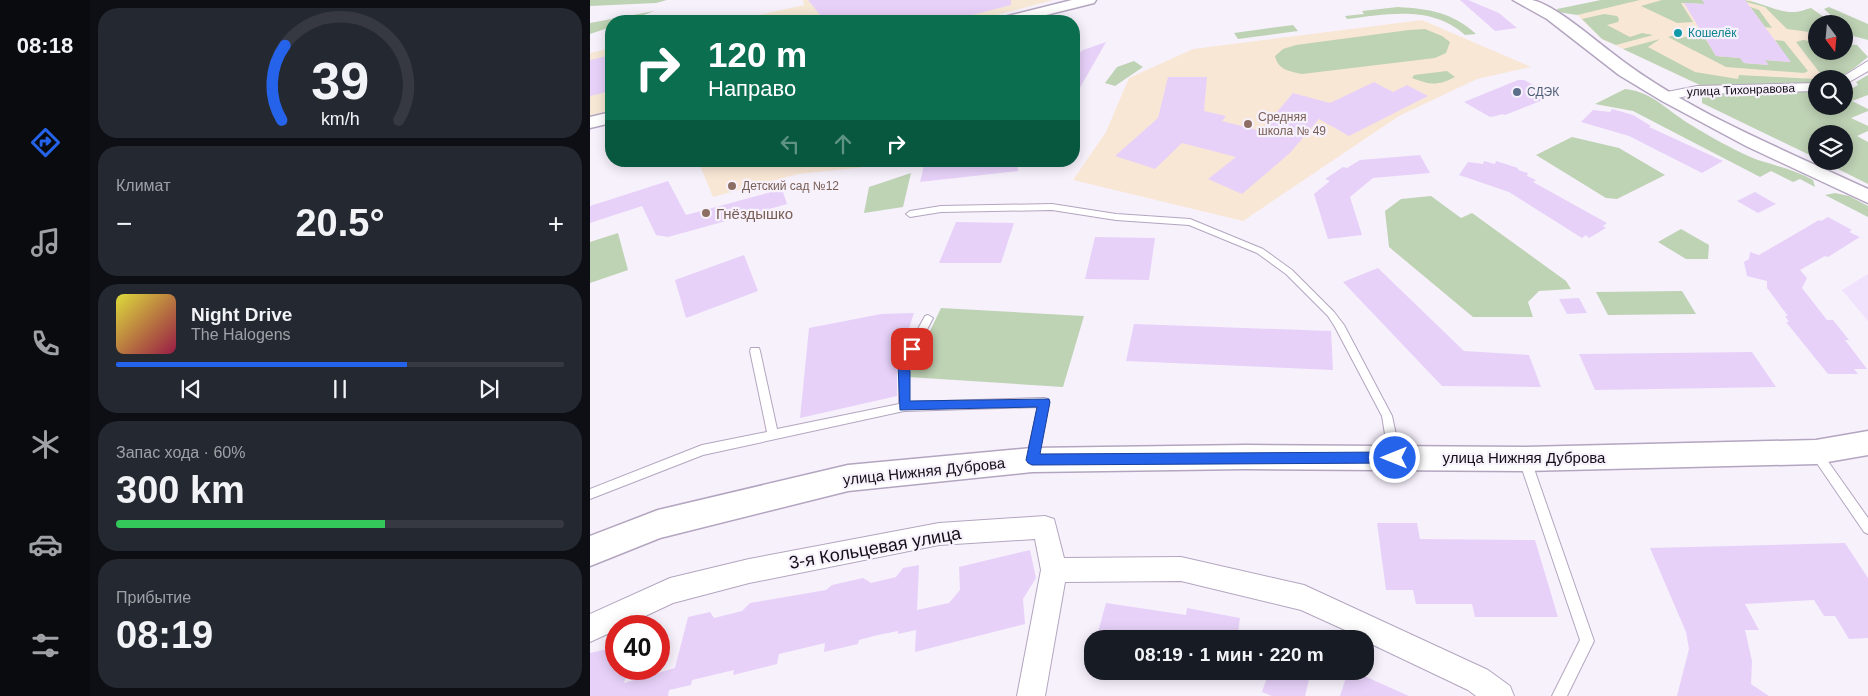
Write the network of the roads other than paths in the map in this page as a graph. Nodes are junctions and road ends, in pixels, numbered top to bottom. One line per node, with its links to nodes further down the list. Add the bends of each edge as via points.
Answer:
1 (1089, 0): 3 (street)
2 (1525, 2): 7 (street, via 1560,21 1614,64)
3 (1029, 15)
4 (1868, 65): 5 (street)
5 (1853, 75)
6 (1808, 88): 7 (street, улица Тихонравова, via 1697,90)
7 (1667, 96): 10 (street)
8 (605, 119): 9 (street)
9 (590, 123)
10 (1868, 197)
11 (910, 214): 18 (lane, via 941,209 1052,207 1116,217 1179,220 1260,251 1289,272 1339,325 1387,416)
12 (928, 318): 14 (lane, via 904,364)
13 (755, 351): 15 (lane)
14 (904, 406): 15 (lane); 20 (lane, via 1044,402)
15 (773, 434): 21 (lane, via 702,450)
16 (1868, 443): 17 (street, улица Нижняя Дуброва)
17 (1816, 452): 19 (street, улица Нижняя Дуброва); 22 (lane)
18 (1395, 458): 19 (street, улица Нижняя Дуброва); 20 (street, улица Нижняя Дуброва)
19 (1525, 459): 28 (lane, via 1587,641)
20 (1032, 460): 23 (street, улица Нижняя Дуброва, via 848,478 658,524)
21 (590, 494)
22 (1868, 528)
23 (590, 551)
24 (1054, 570): 25 (street, 3-я Кольцевая улица, via 1045,527 939,534 749,571 670,591); 26 (street); 27 (street, via 1181,569 1304,598 1478,680)
25 (590, 628)
26 (1031, 696)
27 (1500, 696)
28 (1559, 696)

